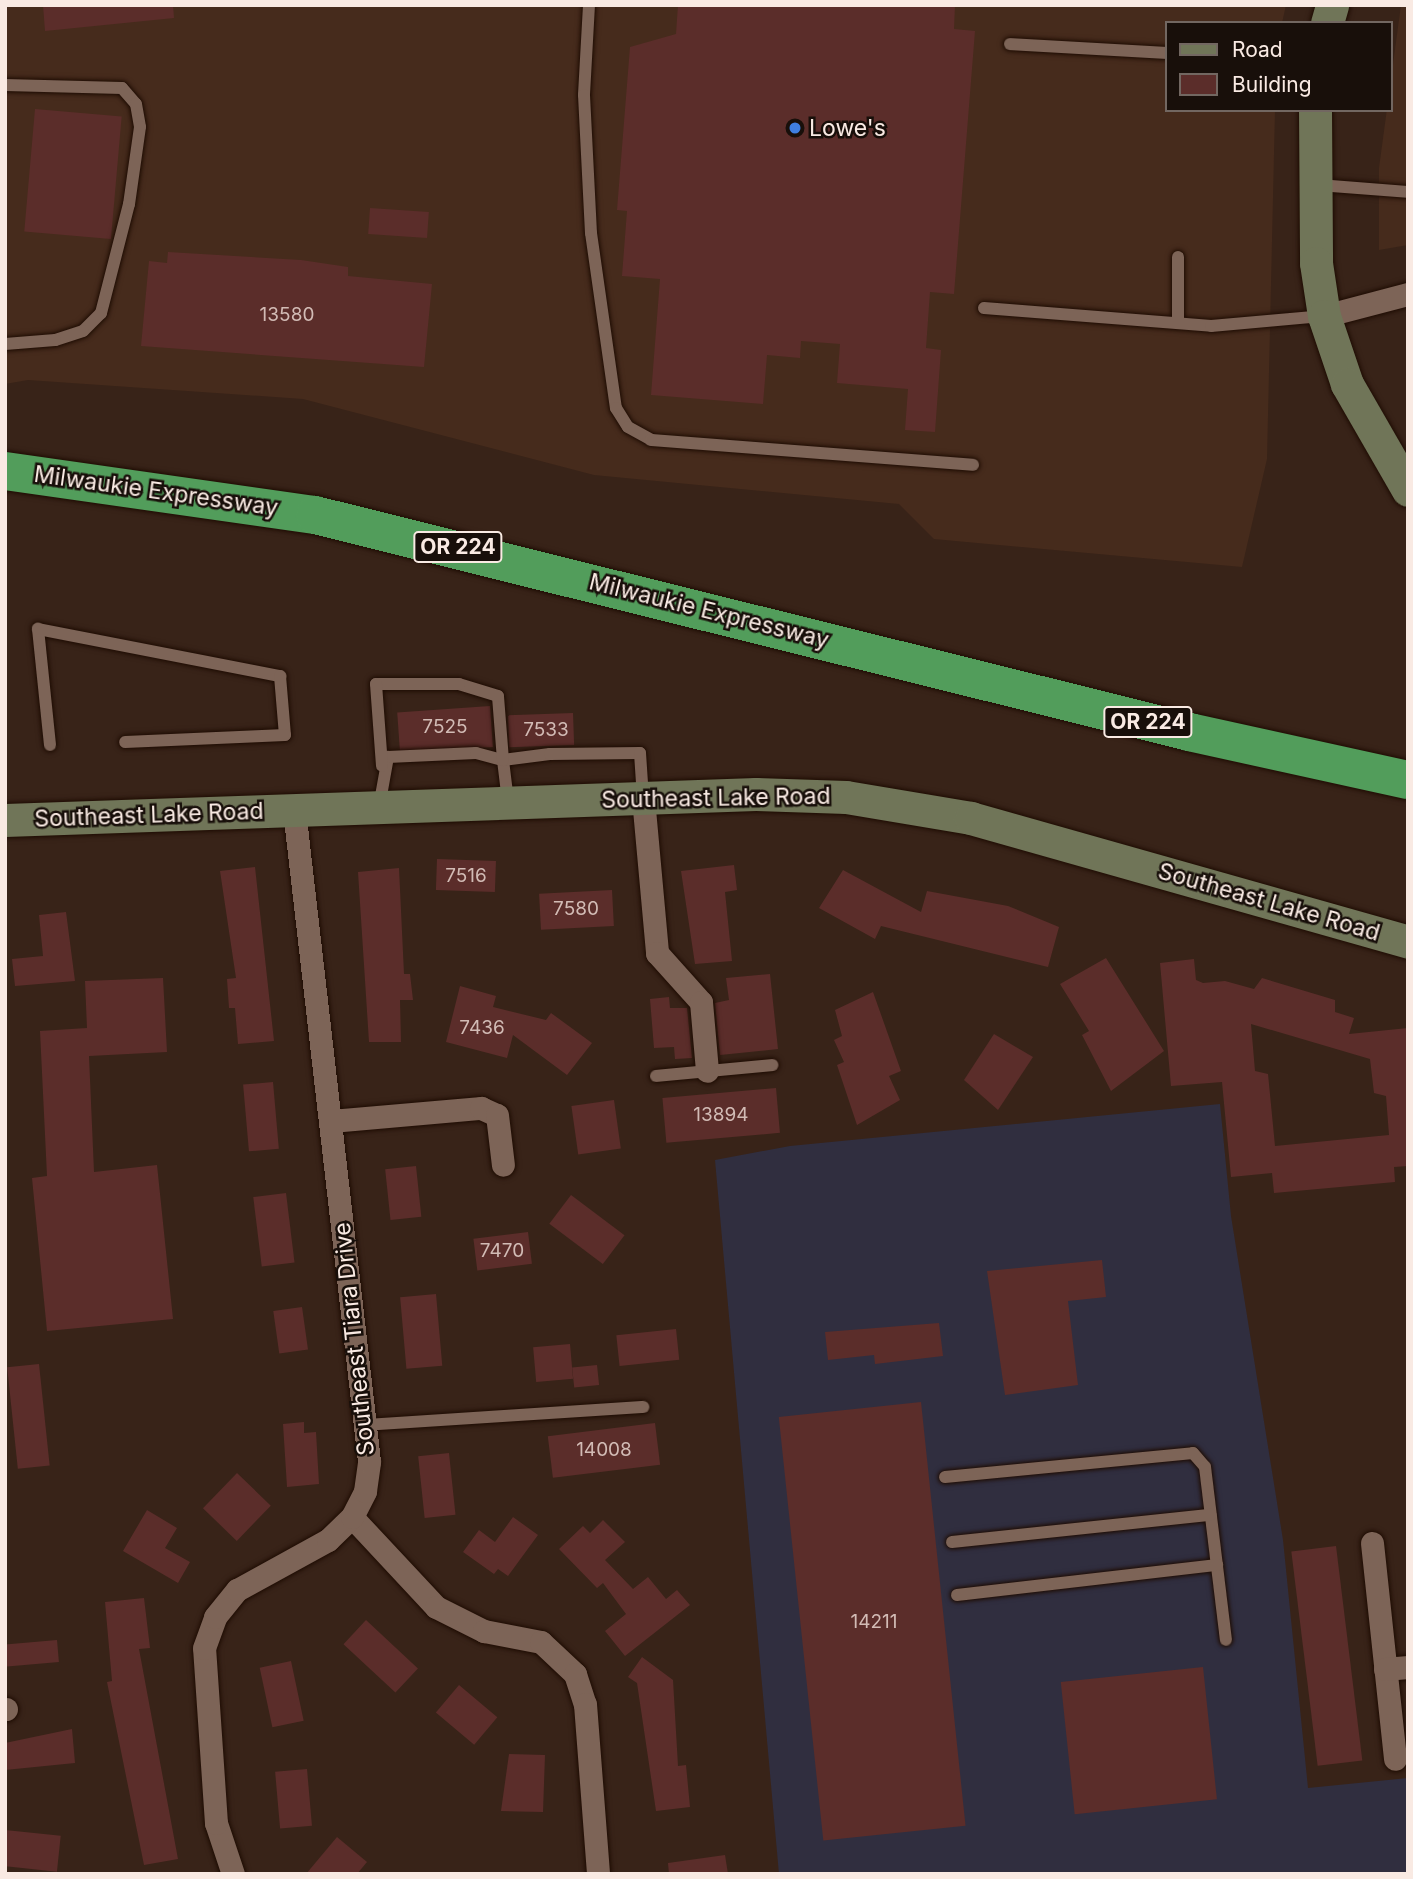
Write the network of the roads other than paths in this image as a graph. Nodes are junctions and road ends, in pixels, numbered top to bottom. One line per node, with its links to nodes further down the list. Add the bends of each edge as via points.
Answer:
1 (589, 5): 14 (lane, via 584,95 591,233 617,408 628,427 651,440)
2 (1010, 44): 3 (lane)
3 (1164, 53)
4 (5, 85): 13 (lane, via 122,88 136,104 140,127 129,204 101,313 83,331 55,340)
5 (1315, 112): 6 (street)
6 (1314, 184): 7 (lane); 11 (street)
7 (1408, 192)
8 (1178, 257): 12 (lane)
9 (1408, 294): 11 (street)
10 (984, 308): 12 (lane)
11 (1324, 316): 12 (lane, via 1230,326); 16 (street, via 1347,384)
12 (1178, 324)
13 (5, 344)
14 (973, 465)
15 (5, 471): 21 (highway, Milwaukie Expressway / OR 224, via 315,514 1189,732)
16 (1408, 490)
17 (125, 742): 18 (lane, via 285,735 280,676 38,629)
18 (50, 745)
19 (503, 761): 20 (lane, via 476,753); 20 (lane, via 500,705 491,690 386,680 376,684 375,694); 22 (lane, via 640,753); 23 (lane)
20 (385, 762): 24 (lane)
21 (1408, 780)
22 (643, 798): 23 (street, Southeast Lake Road); 27 (street, Southeast Lake Road, via 796,794 892,802 971,818); 29 (street, via 656,953 701,1002)
23 (508, 803): 24 (street, Southeast Lake Road)
24 (379, 807): 25 (street, Southeast Lake Road)
25 (294, 810): 26 (street, Southeast Lake Road); 31 (street, Southeast Tiara Drive)
26 (5, 820)
27 (1408, 942)
28 (772, 1065): 29 (lane)
29 (707, 1071): 30 (lane)
30 (656, 1076)
31 (331, 1121): 32 (street, via 481,1108 497,1115); 34 (street, Southeast Tiara Drive)
32 (503, 1165)
33 (643, 1407): 34 (lane)
34 (365, 1425): 37 (street, Southeast Tiara Drive, via 365,1492)
35 (945, 1477): 36 (lane, via 1193,1453 1205,1467)
36 (1211, 1515): 38 (lane); 40 (lane)
37 (352, 1517): 45 (street, Southeast Tiara Drive, via 328,1540 237,1590 215,1617 204,1648 216,1823); 46 (street, via 436,1607 484,1631 541,1642 575,1674 585,1704)
38 (952, 1542)
39 (1372, 1543): 43 (street)
40 (1217, 1565): 41 (lane); 42 (lane)
41 (957, 1595)
42 (1226, 1640)
43 (1397, 1668): 44 (street)
44 (1395, 1759)
45 (233, 1874)
46 (598, 1874)

